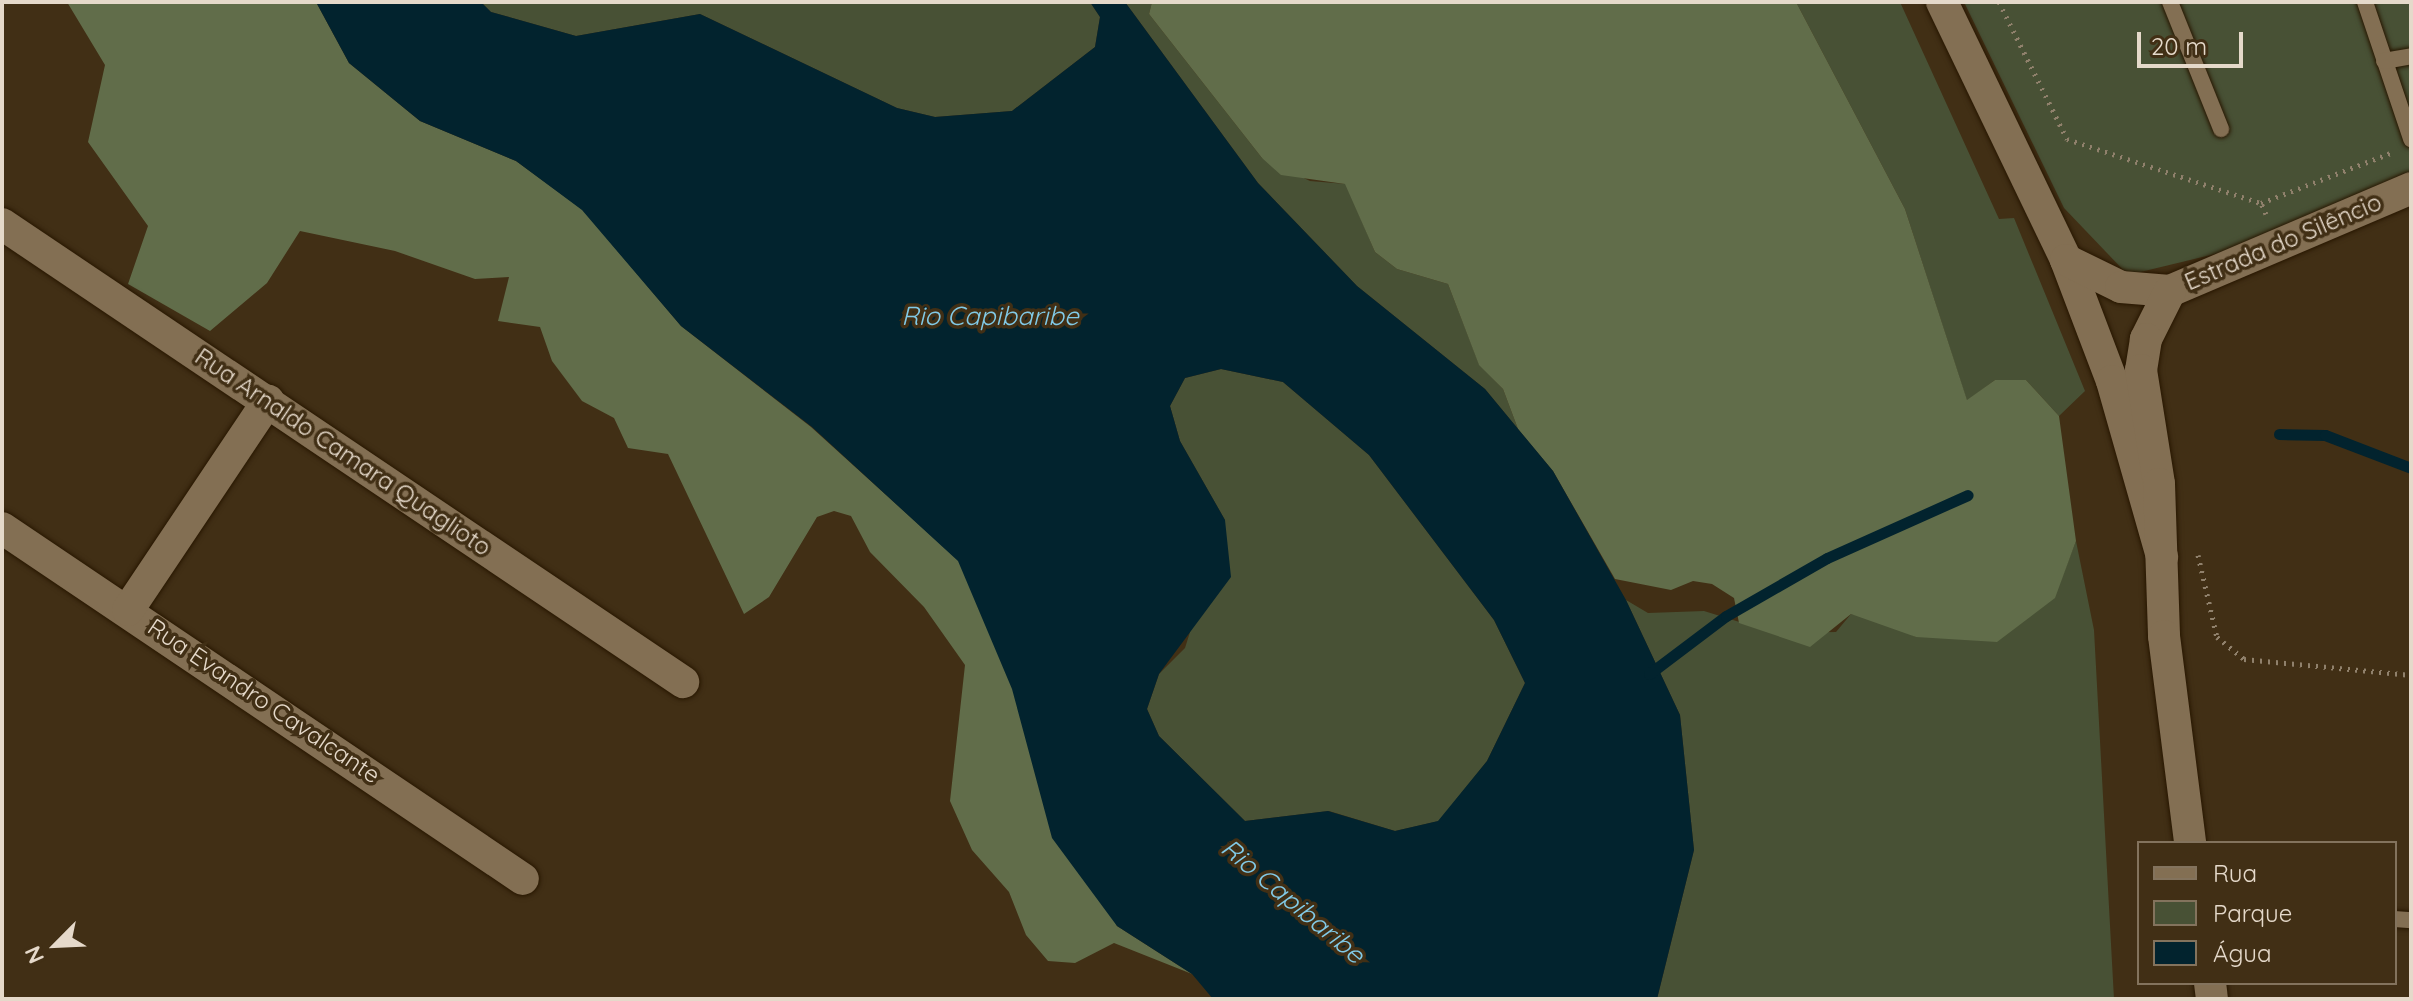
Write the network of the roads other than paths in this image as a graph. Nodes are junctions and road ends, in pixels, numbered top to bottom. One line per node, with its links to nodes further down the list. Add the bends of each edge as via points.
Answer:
1 (1942, 2): 10 (street)
2 (2170, 2): 6 (lane)
3 (2365, 2): 5 (lane)
4 (2411, 56): 5 (lane)
5 (2384, 61): 7 (lane)
6 (2221, 129)
7 (2411, 139)
8 (2411, 188): 11 (street, Estrada do Silêncio)
9 (2, 224): 12 (street, Rua Arnaldo Camara Quaglioto)
10 (2066, 260): 11 (street, Estrada do Silêncio, via 2121,287); 14 (street, via 2112,381)
11 (2170, 291): 14 (street, via 2140,354)
12 (268, 401): 15 (street); 16 (street, Rua Arnaldo Camara Quaglioto)
13 (2, 528): 15 (street, Rua Evandro Cavalcante)
14 (2162, 557): 17 (street)
15 (128, 610): 18 (street, Rua Evandro Cavalcante)
16 (683, 682)
17 (2190, 841)
18 (523, 879)

